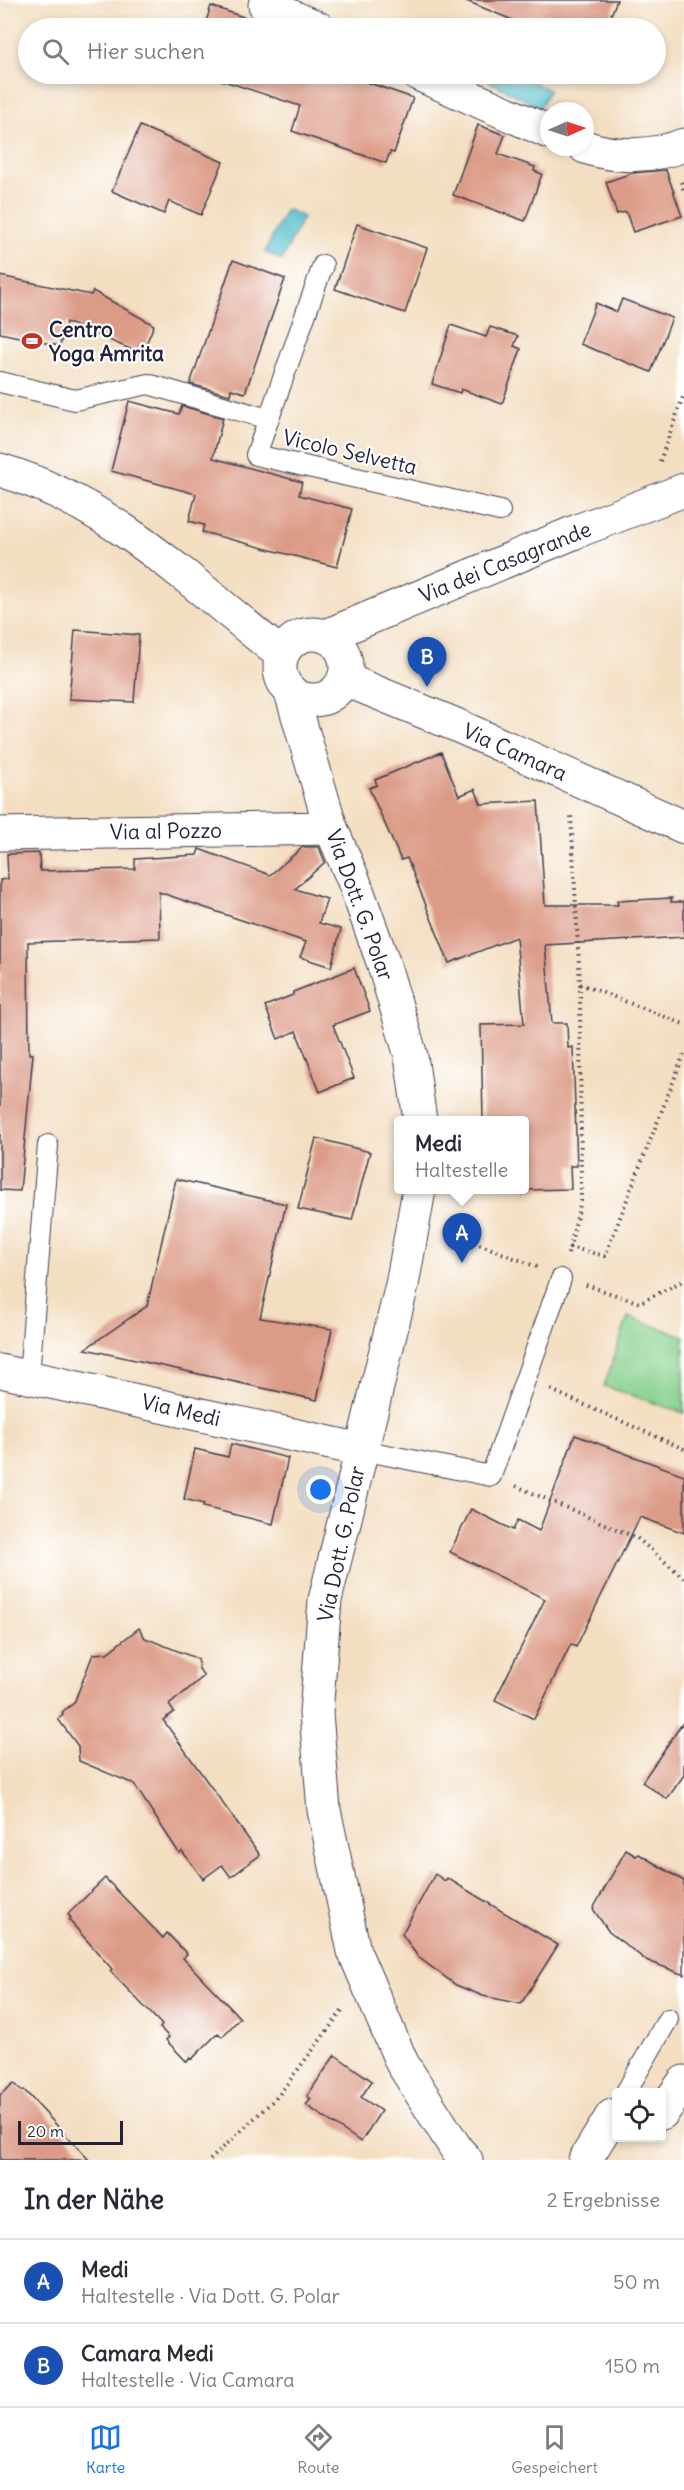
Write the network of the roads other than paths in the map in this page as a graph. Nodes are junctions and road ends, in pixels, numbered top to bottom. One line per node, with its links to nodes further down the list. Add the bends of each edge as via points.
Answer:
1 (265, 5): 2 (street)
2 (295, 18)
3 (441, 84): 4 (street)
4 (540, 128)
5 (684, 145): 6 (street, via 661,152 629,154)
6 (594, 150)
7 (323, 265): 9 (lane)
8 (0, 382): 9 (lane, Vicolo Selvetta, via 75,400 148,384)
9 (268, 419): 12 (lane, Vicolo Selvetta, via 256,455)
10 (0, 470): 14 (street, via 51,489 126,531)
11 (684, 490): 13 (street, Via dei Casagrande)
12 (500, 512)
13 (326, 636): 14 (street, via 315,634 295,639); 15 (street, via 345,659)
14 (282, 655): 16 (street, via 281,675)
15 (344, 680): 16 (street, via 339,689 321,700); 17 (street, Via Camara, via 456,725)
16 (291, 693): 18 (street, Via Dott. G. Polar)
17 (684, 827)
18 (332, 828): 19 (street, Via al Pozzo); 20 (street, Via Dott. G. Polar, via 386,973 411,1056)
19 (0, 834)
20 (419, 1116)
21 (48, 1145): 24 (lane)
22 (417, 1204): 25 (street, Via Dott. G. Polar, via 402,1285)
23 (562, 1278): 25 (lane, via 491,1476)
24 (14, 1374): 25 (street, Via Medi)
25 (362, 1450): 33 (street, Via Dott. G. Polar, via 325,1600 316,1713 324,1810 354,1951 365,1979 402,2063)
26 (668, 2019): 28 (lane)
27 (684, 2082): 29 (street)
28 (629, 2088)
29 (666, 2108)
30 (612, 2117): 34 (street)
31 (666, 2117): 32 (street)
32 (684, 2129)
33 (466, 2160)
34 (585, 2160)

